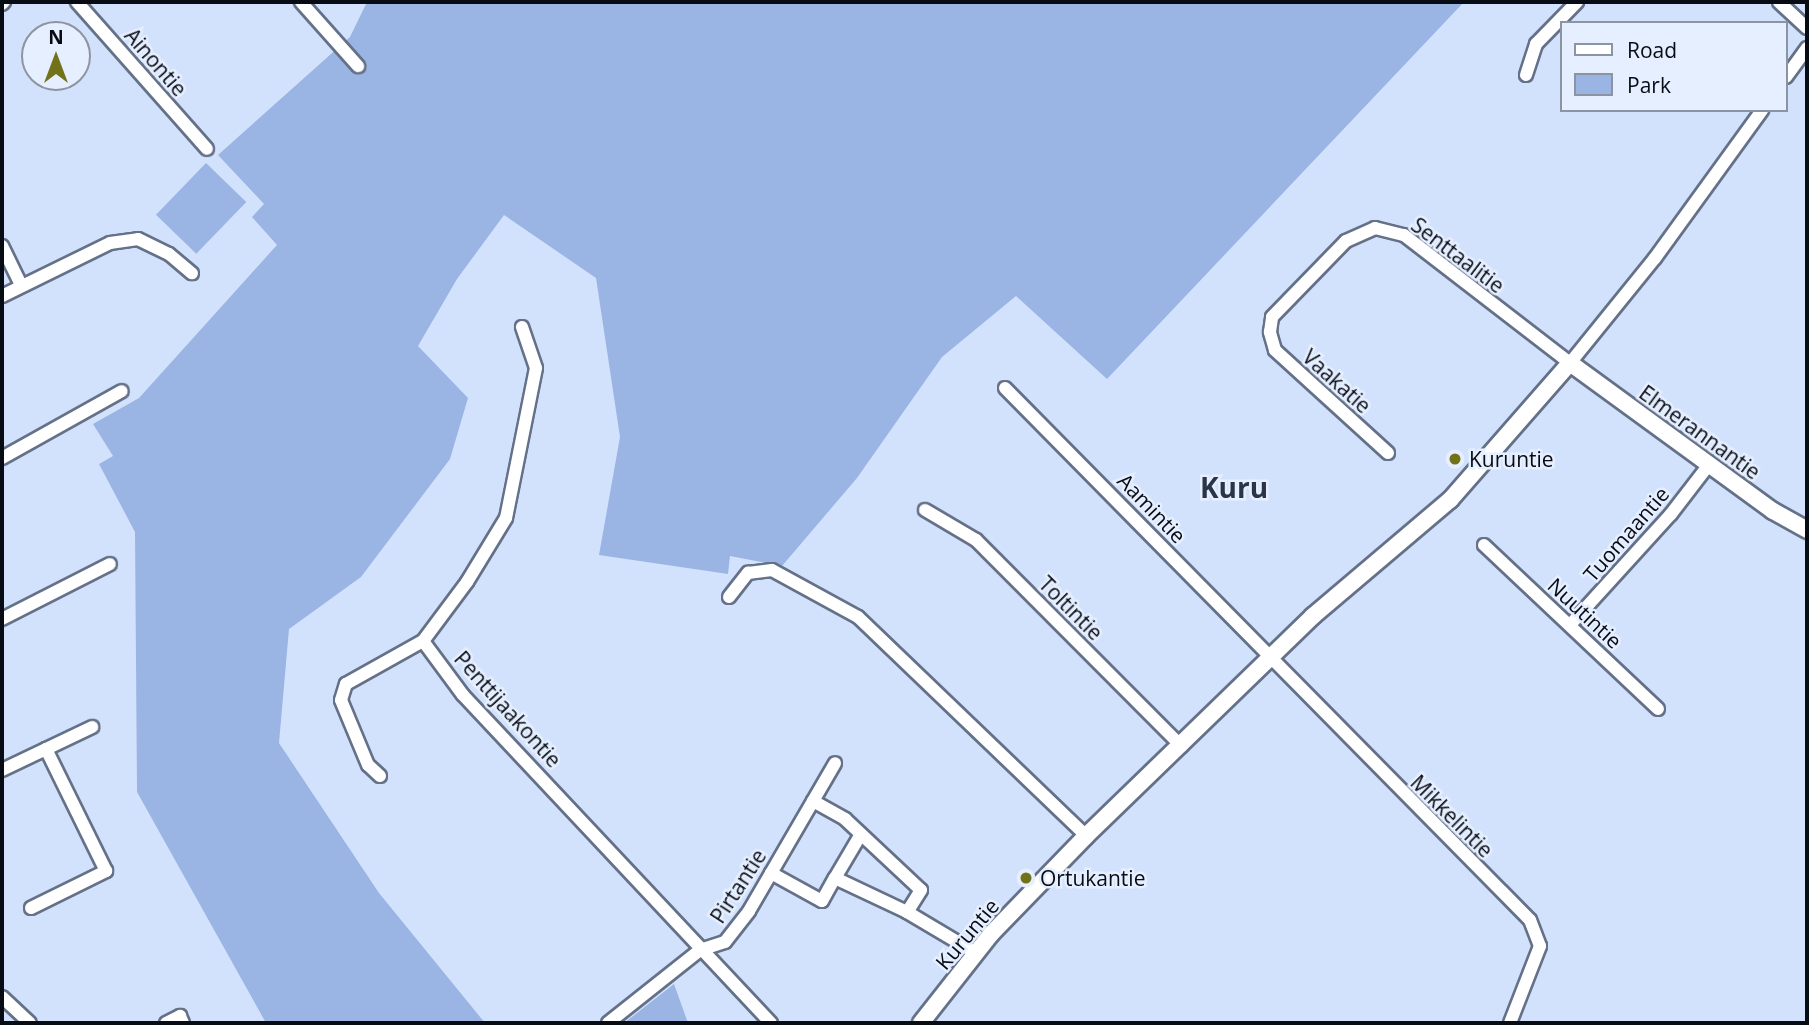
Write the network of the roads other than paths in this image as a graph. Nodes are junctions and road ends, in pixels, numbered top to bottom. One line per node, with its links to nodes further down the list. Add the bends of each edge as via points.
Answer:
1 (77, 2): 11 (street, Ainontie)
2 (301, 2): 7 (street)
3 (1577, 2): 9 (street, via 1536,44)
4 (1779, 2): 5 (street)
5 (1807, 28)
6 (1807, 48): 8 (street)
7 (358, 66)
8 (1788, 74)
9 (1526, 75)
10 (1761, 112): 18 (street, Kuruntie, via 1655,258)
11 (207, 149)
12 (2, 246): 14 (street)
13 (192, 273): 14 (street, via 169,254 138,239 110,243)
14 (21, 285): 15 (street)
15 (2, 296)
16 (522, 327): 31 (street, via 536,368 506,518)
17 (1270, 332): 18 (street, Senttaalitie, via 1272,317 1346,241 1375,228 1387,229 1425,250); 21 (street, Vaakatie, via 1275,350)
18 (1570, 363): 23 (street, Elmerannantie); 32 (street, Kuruntie, via 1450,500 1357,576)
19 (1004, 388): 32 (street, Aamintie)
20 (122, 391): 22 (street)
21 (1388, 453)
22 (2, 458)
23 (1708, 466): 25 (street, Elmerannantie); 30 (street, Tuomaantie, via 1671,514)
24 (925, 510): 35 (street, Toltintie, via 976,540)
25 (1807, 530)
26 (1485, 545): 30 (street, Nuutintie)
27 (110, 564): 29 (street)
28 (729, 597): 42 (street, via 748,573 772,570 858,617)
29 (2, 619)
30 (1570, 625): 33 (street, Nuutintie)
31 (423, 641): 39 (street, via 346,684 341,700 368,765); 47 (street, Penttijaakontie, via 463,695 520,750)
32 (1270, 658): 35 (street, Kuruntie); 56 (street, Mikkelintie, via 1530,920 1540,946)
33 (1658, 709)
34 (92, 727): 36 (street)
35 (1181, 746): 42 (street, Kuruntie)
36 (46, 749): 38 (street); 45 (street, via 106,871)
37 (835, 763): 40 (street, Pirtantie)
38 (2, 770)
39 (380, 776)
40 (813, 801): 41 (street); 43 (street, Pirtantie)
41 (861, 834): 44 (street); 46 (street, via 921,890)
42 (1086, 836): 48 (street, Kuruntie)
43 (771, 873): 44 (street, via 822,901); 47 (street, Pirtantie, via 725,942)
44 (835, 878): 46 (street)
45 (32, 908)
46 (907, 912): 48 (street)
47 (700, 950): 53 (street, Pirtantie); 54 (street, Penttijaakontie)
48 (976, 953): 55 (street, Kuruntie)
49 (2, 997): 50 (street)
50 (30, 1023)
51 (166, 1023): 52 (street, via 180,1016)
52 (183, 1023)
53 (608, 1023)
54 (771, 1023)
55 (921, 1023)
56 (1510, 1023)

